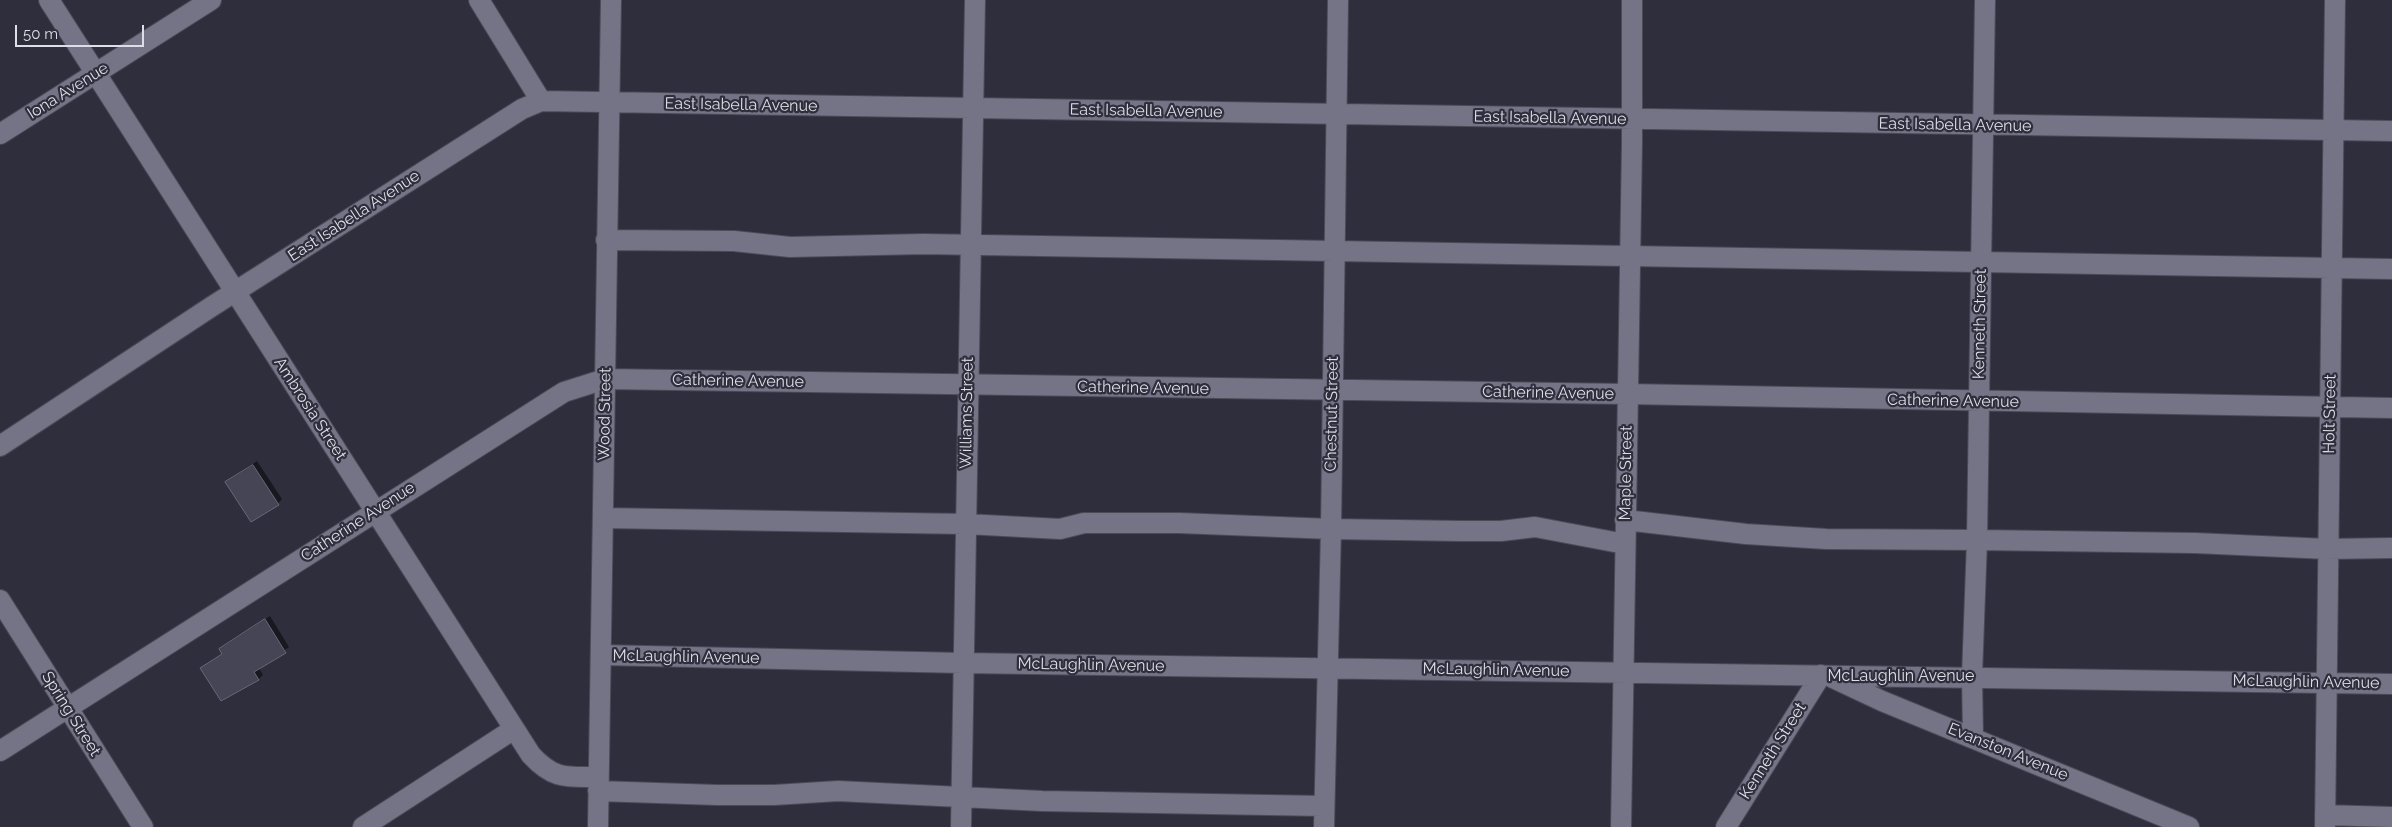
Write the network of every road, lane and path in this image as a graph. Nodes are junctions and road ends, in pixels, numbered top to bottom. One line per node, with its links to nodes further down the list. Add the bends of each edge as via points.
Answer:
1 (49, 0): 10 (street, Ambrosia Street)
2 (211, 0): 10 (street, Iona Avenue)
3 (479, 0): 11 (street)
4 (611, 0): 12 (street, Wood Street)
5 (975, 0): 13 (street, Williams Street)
6 (1338, 0): 14 (street, Chestnut Street)
7 (1632, 0): 15 (street, Maple Street)
8 (1985, 0): 16 (street, Kenneth Street)
9 (2335, 0): 17 (street, Holt Street)
10 (96, 74): 19 (street, Iona Avenue); 27 (street, Ambrosia Street)
11 (541, 101): 12 (street, East Isabella Avenue); 27 (street, East Isabella Avenue, via 528,105)
12 (608, 103): 13 (street, East Isabella Avenue); 20 (street, Wood Street)
13 (973, 109): 14 (street, East Isabella Avenue); 21 (street, Williams Street)
14 (1337, 115): 15 (street, East Isabella Avenue); 22 (street, Chestnut Street)
15 (1630, 119): 16 (street, East Isabella Avenue); 23 (street, Maple Street)
16 (1984, 125): 17 (street, East Isabella Avenue); 24 (street, Kenneth Street)
17 (2332, 131): 18 (street, East Isabella Avenue); 25 (street, Holt Street)
18 (2392, 131)
19 (0, 134)
20 (606, 240): 21 (street, via 734,241 790,247); 28 (street, Wood Street)
21 (969, 246): 22 (street); 29 (street, Williams Street)
22 (1334, 252): 23 (street); 30 (street, Chestnut Street)
23 (1630, 257): 24 (street); 31 (street, Maple Street)
24 (1981, 262): 25 (street); 32 (street, Kenneth Street)
25 (2331, 268): 26 (street); 33 (street, Holt Street)
26 (2392, 268)
27 (234, 293): 35 (street, East Isabella Avenue); 36 (street, Ambrosia Street)
28 (605, 379): 29 (street, Catherine Avenue); 36 (street, Catherine Avenue, via 564,392); 37 (street, Wood Street)
29 (968, 386): 30 (street, Catherine Avenue); 39 (street, Williams Street)
30 (1332, 391): 31 (street, Catherine Avenue); 40 (street, Chestnut Street)
31 (1627, 394): 32 (street, Catherine Avenue); 38 (street, Maple Street)
32 (1979, 402): 33 (street, Catherine Avenue); 41 (street, Kenneth Street)
33 (2330, 407): 34 (street, Catherine Avenue); 44 (street, Holt Street)
34 (2392, 408)
35 (0, 446)
36 (375, 511): 54 (street, Catherine Avenue); 55 (street, Ambrosia Street)
37 (603, 518): 39 (street); 46 (street, Wood Street)
38 (1625, 520): 41 (street, via 1746,534 1826,539); 42 (street, Maple Street)
39 (966, 524): 40 (street, via 1060,529 1084,523 1179,523); 47 (street, Williams Street)
40 (1331, 530): 42 (street, via 1492,531 1534,528); 48 (street, Chestnut Street)
41 (1977, 540): 44 (street, via 2195,543); 51 (street, Kenneth Street)
42 (1625, 544): 49 (street, Maple Street)
43 (2392, 548): 44 (street)
44 (2327, 549): 52 (street, Holt Street)
45 (0, 600): 54 (street, Spring Street)
46 (600, 655): 47 (street, McLaughlin Avenue); 58 (street, Wood Street)
47 (964, 663): 48 (street, McLaughlin Avenue); 59 (street, Williams Street)
48 (1327, 668): 49 (street, McLaughlin Avenue); 60 (street, Chestnut Street)
49 (1623, 672): 50 (street, McLaughlin Avenue); 69 (street, Maple Street)
50 (1824, 675): 51 (street, McLaughlin Avenue); 56 (street, Evanston Avenue); 63 (street, Kenneth Street)
51 (1972, 676): 52 (street, McLaughlin Avenue); 56 (street, Kenneth Street)
52 (2327, 682): 53 (street, McLaughlin Avenue); 62 (street, Holt Street)
53 (2392, 684)
54 (67, 708): 57 (street, Catherine Avenue); 64 (street, Spring Street)
55 (514, 730): 58 (street, Ambrosia Street, via 546,770 557,776); 65 (street)
56 (1974, 737): 70 (street, Evanston Avenue)
57 (0, 751)
58 (598, 784): 59 (street, Ambrosia Street, via 717,796 838,792); 66 (street, Wood Street)
59 (961, 797): 60 (street, Ambrosia Street); 67 (street, Williams Street)
60 (1324, 806): 68 (street, Chestnut Street)
61 (2392, 818): 62 (street)
62 (2325, 821)
63 (1728, 826)
64 (143, 827)
65 (363, 827)
66 (598, 827)
67 (961, 827)
68 (1324, 827)
69 (1621, 827)
70 (2190, 827)

